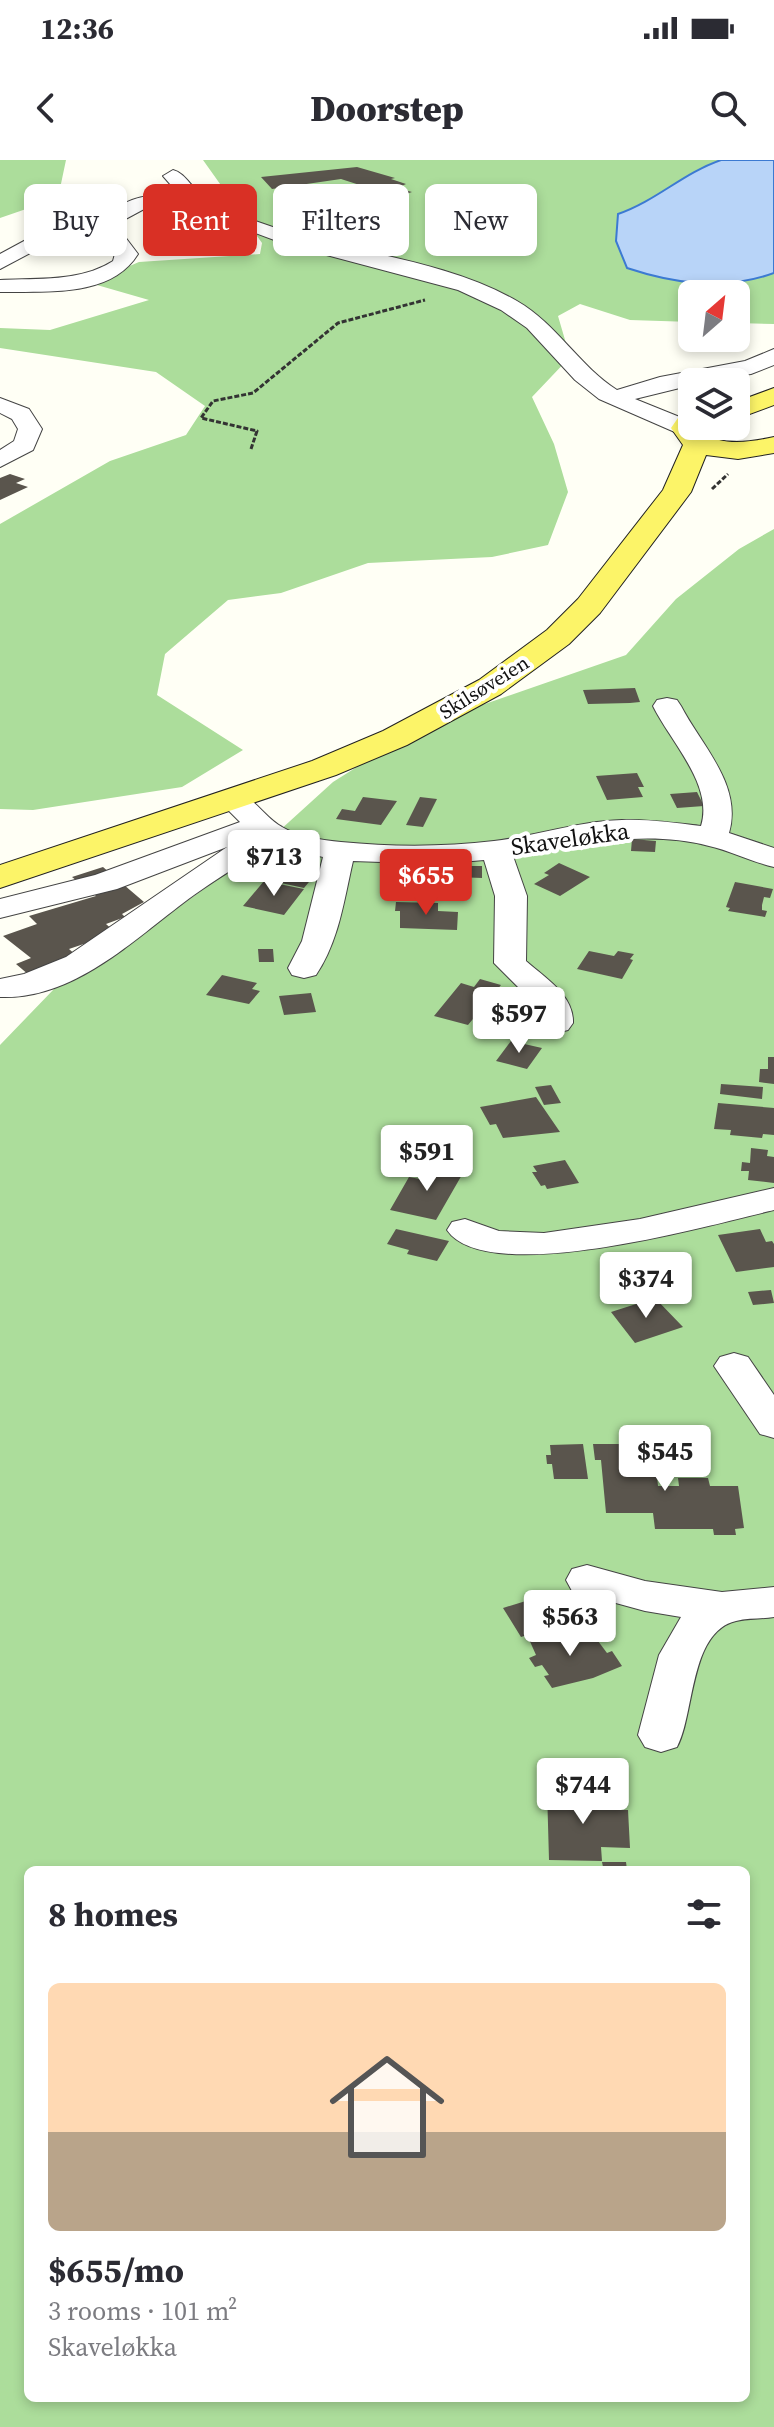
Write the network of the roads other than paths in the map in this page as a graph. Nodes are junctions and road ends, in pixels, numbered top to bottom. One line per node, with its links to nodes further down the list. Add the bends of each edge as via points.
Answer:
1 (173, 176): 2 (street)
2 (179, 184)
3 (143, 205): 7 (street, via 111,219 107,226 127,248 122,265 54,284)
4 (257, 228): 10 (street, via 463,284 522,313 585,377)
5 (24, 249): 6 (street)
6 (0, 263)
7 (0, 286)
8 (774, 356): 10 (street, via 751,367 660,384)
9 (774, 396): 12 (main road)
10 (620, 400): 14 (street)
11 (0, 405): 20 (street, via 21,414 30,429 25,445)
12 (750, 405)
13 (750, 414): 15 (main road)
14 (678, 420)
15 (774, 420)
16 (689, 440): 21 (main road, Skilsøveien)
17 (709, 440): 19 (main road, Skilsøveien)
18 (774, 445): 19 (main road, Skilsøveien)
19 (732, 459): 21 (main road, Skilsøveien, via 715,463)
20 (0, 460)
21 (691, 493): 23 (main road, Skilsøveien, via 589,606 526,662 395,738)
22 (667, 706): 25 (street, via 711,783 720,821)
23 (232, 799): 24 (street); 29 (main road, Skilsøveien)
24 (264, 828): 27 (street, Skaveløkka, via 298,844); 30 (street, via 106,882); 32 (street, via 88,961)
25 (713, 837): 26 (street, Skaveløkka, via 618,829); 28 (street, Skaveløkka)
26 (496, 850): 27 (street, Skaveløkka, via 408,843); 33 (street, via 511,896 510,963 554,1004)
27 (340, 851): 31 (street, via 318,941)
28 (774, 858)
29 (0, 877)
30 (0, 909)
31 (304, 968)
32 (1, 990)
33 (556, 1023)
34 (774, 1199): 35 (street, via 640,1230 544,1244 494,1242)
35 (465, 1230)
36 (734, 1366): 37 (street)
37 (774, 1425)
38 (587, 1580): 40 (street, via 645,1596)
39 (774, 1602): 40 (street)
40 (722, 1607): 41 (street, via 688,1640)
41 (661, 1735)

